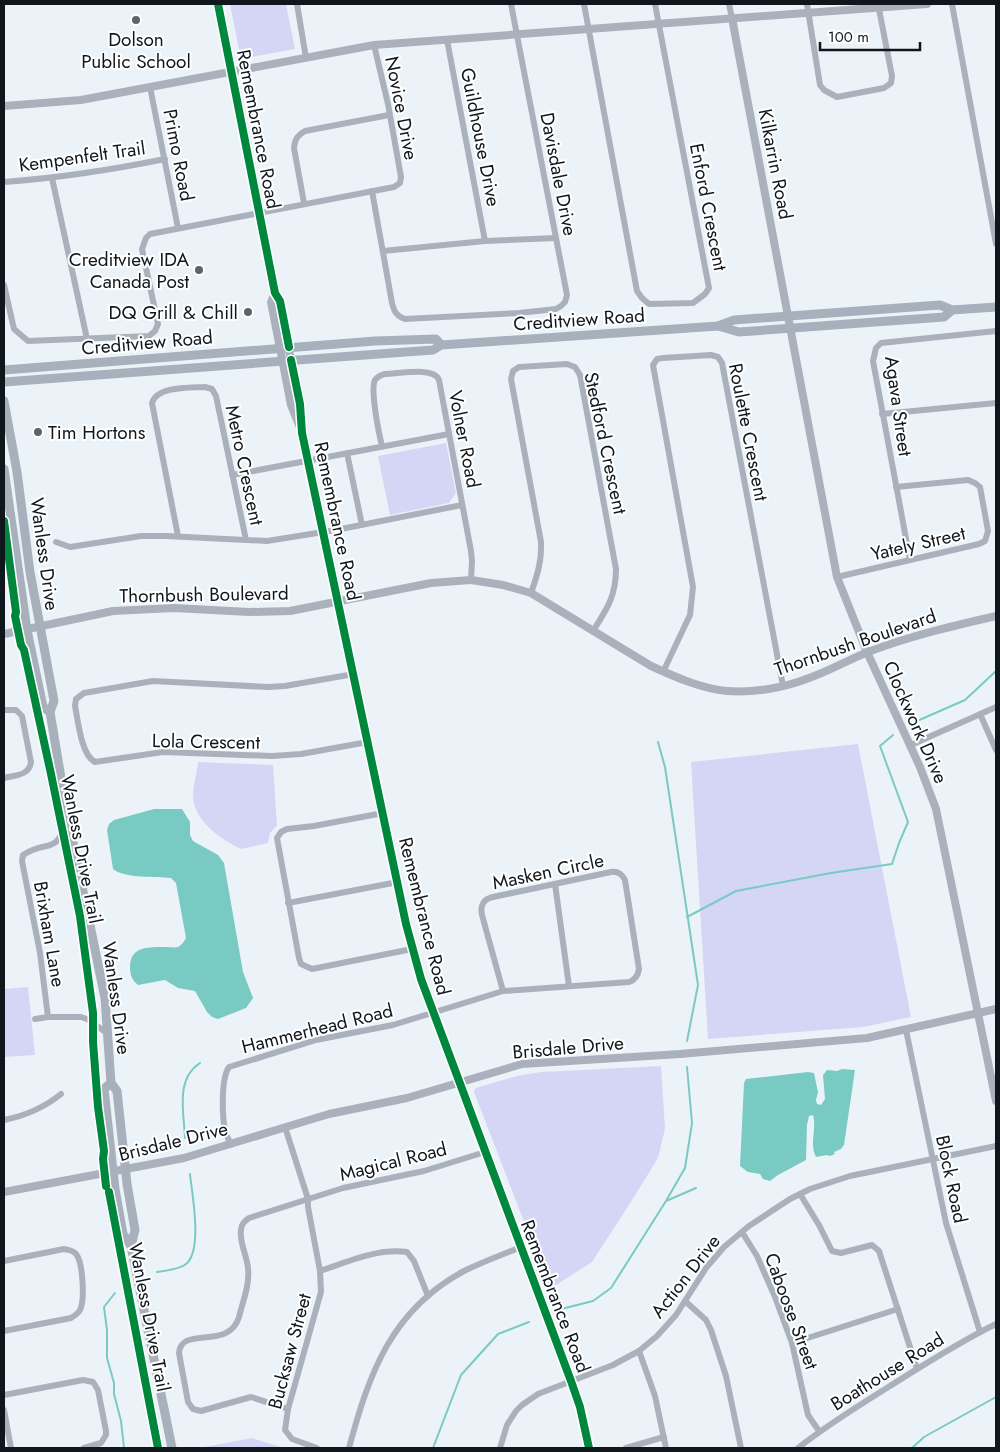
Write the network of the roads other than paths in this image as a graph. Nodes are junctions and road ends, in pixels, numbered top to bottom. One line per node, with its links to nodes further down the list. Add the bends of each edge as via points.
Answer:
1 (218, 4): 19 (street, Remembrance Road)
2 (297, 4): 18 (street)
3 (510, 4): 15 (street, Davisdale Drive)
4 (584, 4): 14 (street)
5 (655, 4): 13 (street)
6 (729, 4): 12 (street)
7 (807, 4): 11 (street)
8 (927, 4): 10 (street)
9 (952, 4): 32 (street)
10 (878, 6): 11 (street); 11 (street, via 891,83 884,88 837,97 820,85)
11 (809, 13): 12 (street)
12 (732, 18): 13 (street); 37 (street, Kilkarrin Road)
13 (659, 24): 14 (street); 14 (street, Enford Crescent, via 708,288 694,303 649,304 637,291)
14 (589, 29): 15 (street)
15 (516, 34): 16 (street); 30 (street, Davisdale Drive)
16 (447, 40): 17 (street); 31 (street, Guildhouse Drive)
17 (374, 45): 18 (street); 22 (street, Novice Drive)
18 (306, 58): 19 (street)
19 (231, 72): 20 (street); 28 (street, Remembrance Road)
20 (150, 87): 21 (street, via 81,100); 23 (street, Primo Road)
21 (4, 106)
22 (389, 115): 26 (street, Novice Drive, via 400,183); 27 (street, via 304,131 295,139)
23 (165, 160): 24 (street, Kempenfelt Trail); 29 (street, Primo Road)
24 (52, 178): 25 (street, Kempenfelt Trail); 41 (street)
25 (4, 182)
26 (372, 191): 27 (street, Novice Drive); 33 (street)
27 (304, 203): 28 (street, Novice Drive)
28 (259, 212): 29 (street); 43 (street, Remembrance Road, via 275,293 280,301)
29 (178, 228): 41 (street, via 150,234 143,243 158,324 155,332 149,336)
30 (556, 238): 31 (street); 33 (street, Davisdale Drive, via 567,295 565,302 556,309 520,313 401,318 392,303)
31 (485, 241): 33 (street)
32 (996, 244)
33 (383, 251)
34 (4, 285): 41 (street, via 14,330 20,336 28,341)
35 (996, 307): 36 (main road, Creditview Road)
36 (952, 310): 37 (main road, Creditview Road, via 940,305); 39 (main road, Creditview Road, via 944,317)
37 (788, 316): 38 (main road, Creditview Road, via 734,320); 39 (street, Kilkarrin Road)
38 (718, 326): 39 (main road, Creditview Road, via 739,332); 42 (main road, Creditview Road)
39 (791, 329): 66 (street, Clockwork Drive)
40 (996, 331): 51 (street, Agava Street, via 881,343 876,348 873,361)
41 (87, 339)
42 (441, 344): 43 (main road, Creditview Road, via 436,339); 45 (main road, Creditview Road, via 433,350)
43 (284, 348): 44 (main road, Creditview Road); 45 (street, Remembrance Road)
44 (210, 353): 46 (main road, via 208,360); 47 (main road, Creditview Road)
45 (287, 360): 46 (main road, Creditview Road); 55 (street, Remembrance Road, via 291,405)
46 (194, 367): 48 (main road, Creditview Road)
47 (4, 370)
48 (4, 382)
49 (4, 401): 71 (main road, Wanless Drive)
50 (996, 403): 51 (street)
51 (882, 414): 58 (street, Agava Street)
52 (449, 434): 53 (street); 53 (street, Volner Road, via 438,377 428,372 385,374 379,376 374,385); 59 (street, Volner Road)
53 (382, 446): 54 (street)
54 (347, 454): 55 (street); 60 (street)
55 (308, 461): 57 (street); 61 (street, Remembrance Road)
56 (4, 469): 72 (main road, Wanless Drive)
57 (232, 475): 62 (street, Metro Crescent, via 212,389 161,391 155,396 152,407); 63 (street, Metro Crescent)
58 (896, 487): 65 (street, Agava Street); 65 (street, Yately Street, via 968,480 980,487 988,531 985,541)
59 (462, 505): 60 (street); 67 (street, Volner Road, via 472,561)
60 (362, 525): 61 (street)
61 (324, 532): 63 (street); 69 (street, Remembrance Road)
62 (178, 536): 63 (street); 64 (street, via 141,536 70,547)
63 (246, 540)
64 (56, 542)
65 (910, 560): 66 (street, Yately Street)
66 (838, 577): 75 (street, Clockwork Drive)
67 (471, 580): 68 (street, Thornbush Boulevard); 69 (street, Thornbush Boulevard, via 431,583)
68 (531, 593): 73 (street, Thornbush Boulevard); 73 (street, Stedford Crescent, via 542,558 542,542 511,379 519,367 567,364 576,367 580,375 616,569 614,594)
69 (338, 601): 71 (street, Thornbush Boulevard, via 290,611 191,608 113,611); 77 (street, Remembrance Road)
70 (996, 616): 75 (street, Thornbush Boulevard, via 911,637)
71 (40, 628): 72 (street, Thornbush Boulevard); 81 (main road, Wanless Drive, via 54,700)
72 (27, 630): 74 (street, Thornbush Boulevard); 81 (main road, Wanless Drive, via 43,707)
73 (593, 631): 76 (street, Thornbush Boulevard)
74 (4, 634)
75 (867, 652): 78 (street, Thornbush Boulevard, via 809,678); 84 (street, Clockwork Drive)
76 (663, 672): 78 (street, Thornbush Boulevard, via 725,691); 78 (street, Roulette Crescent, via 690,615 693,587 653,365 657,359 711,355 722,363)
77 (354, 674): 83 (street, Remembrance Road); 83 (street, Lola Crescent, via 268,687 153,681 84,693 78,696 75,706 85,753 95,762 163,752 301,754)
78 (782, 686)
79 (996, 707): 82 (street)
80 (4, 710): 86 (street, via 16,710 22,716 31,762 26,772)
81 (50, 712): 88 (main road, Wanless Drive)
82 (980, 714): 84 (street); 85 (street)
83 (368, 742): 87 (street, Remembrance Road)
84 (911, 745): 97 (street, Clockwork Drive, via 936,809)
85 (996, 750)
86 (4, 778)
87 (383, 813): 89 (street, Remembrance Road); 91 (street, via 281,832 277,844)
88 (68, 818): 98 (street, Brixham Lane, via 58,841 23,854 22,861 40,953); 101 (main road, Wanless Drive, via 103,989)
89 (398, 882): 91 (street); 92 (street, Remembrance Road)
90 (555, 884): 93 (street); 93 (street, Masken Circle, via 611,872 618,872 624,877 639,969 629,982); 94 (street, Masken Circle, via 488,898 482,904 482,915)
91 (288, 903): 92 (street, via 299,958 306,967 312,969)
92 (412, 949): 96 (street, Remembrance Road)
93 (569, 986): 94 (street, Masken Circle)
94 (503, 991): 96 (street, Masken Circle)
95 (996, 1010): 97 (street, Brisdale Drive)
96 (432, 1012): 102 (street, Remembrance Road); 108 (street, Hammerhead Road, via 393,1025 316,1040 229,1067 224,1076 223,1117)
97 (979, 1014): 100 (street, Brisdale Drive); 105 (street, Clockwork Drive)
98 (48, 1017): 99 (street); 101 (street, via 81,1017)
99 (35, 1018)
100 (906, 1030): 102 (street, Brisdale Drive, via 850,1040 522,1064); 111 (street, Block Road)
101 (107, 1033): 103 (main road, Wanless Drive)
102 (458, 1082): 107 (street, Brisdale Drive, via 407,1098); 110 (street, Remembrance Road)
103 (111, 1083): 112 (main road, Wanless Drive, via 117,1091); 113 (main road, Wanless Drive, via 104,1089)
104 (61, 1094): 106 (street, via 22,1116)
105 (996, 1101)
106 (4, 1120)
107 (285, 1127): 108 (street, Brisdale Drive); 116 (street, Bucksaw Street)
108 (231, 1145): 112 (street, Brisdale Drive)
109 (996, 1146): 111 (street, Action Drive)
110 (485, 1152): 116 (street, Magical Road, via 424,1171 356,1184); 119 (street, Remembrance Road)
111 (932, 1159): 115 (street, Action Drive, via 850,1176); 127 (street, Block Road, via 946,1223)
112 (125, 1170): 113 (street, Brisdale Drive); 118 (main road, Wanless Drive, via 135,1230)
113 (112, 1173): 114 (street, Brisdale Drive); 118 (main road, Wanless Drive, via 123,1234)
114 (4, 1192)
115 (800, 1194): 117 (street, Action Drive); 124 (street, via 832,1251 841,1253 872,1245 880,1251)
116 (308, 1199): 121 (street, Bucksaw Street); 133 (street, Magical Road, via 245,1220 241,1234 248,1284 237,1323 226,1334 187,1340 179,1349 188,1402 193,1408 205,1410 251,1397)
117 (742, 1232): 123 (street, Action Drive, via 714,1258); 128 (street, Caboose Street, via 765,1273)
118 (131, 1246): 139 (main road, Wanless Drive)
119 (520, 1247): 122 (street, via 463,1272); 131 (street, Remembrance Road)
120 (4, 1262): 126 (street, via 69,1250 77,1256 82,1301 80,1310 71,1318)
121 (320, 1271): 122 (street, via 375,1254 407,1252 414,1260); 133 (street, Bucksaw Street, via 321,1292)
122 (428, 1296): 141 (street, via 400,1326 383,1351 361,1402)
123 (685, 1301): 129 (street, Action Drive, via 666,1327); 146 (street, via 706,1320 711,1330 726,1376)
124 (898, 1310): 128 (street); 130 (street)
125 (996, 1324): 127 (street, Boathouse Road)
126 (4, 1331)
127 (980, 1332): 130 (street, Boathouse Road)
128 (792, 1343): 135 (street, Caboose Street, via 808,1415)
129 (640, 1351): 131 (street, Action Drive); 136 (street)
130 (917, 1369): 135 (street, Boathouse Road)
131 (571, 1381): 142 (street, Action Drive, via 538,1394 522,1405 507,1425); 143 (street, Remembrance Road)
132 (4, 1394): 138 (street, via 83,1380 93,1382 98,1390 106,1435 102,1443)
133 (288, 1409): 140 (street, Bucksaw Street, via 285,1426 289,1437)
134 (4, 1410): 137 (street)
135 (819, 1431): 147 (street, Boathouse Road)
136 (664, 1437): 144 (street); 145 (street)
137 (11, 1448)
138 (84, 1448)
139 (172, 1448)
140 (317, 1448)
141 (349, 1448)
142 (500, 1448)
143 (589, 1448)
144 (626, 1448)
145 (666, 1448)
146 (741, 1448)
147 (798, 1448)

